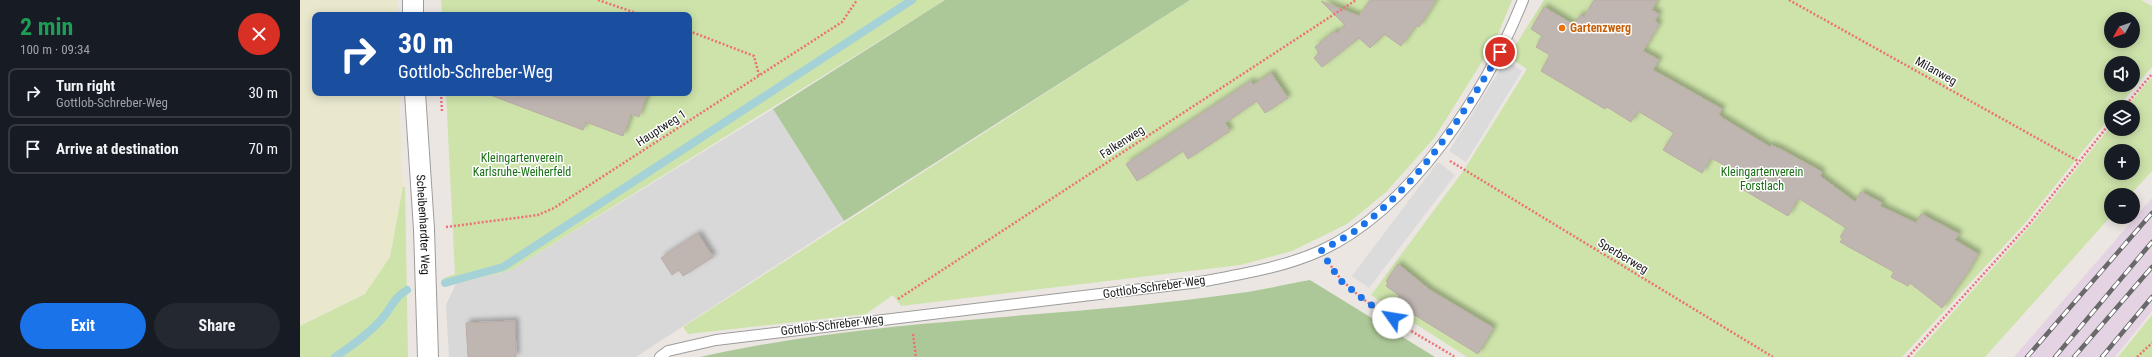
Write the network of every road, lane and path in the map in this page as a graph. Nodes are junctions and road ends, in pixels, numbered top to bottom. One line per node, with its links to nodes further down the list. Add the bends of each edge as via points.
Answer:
1 (413, 0): 7 (street)
2 (598, 0): 8 (path)
3 (857, 0): 11 (path, Hauptweg 1, via 842,22)
4 (1356, 0): 19 (path, Falkenweg)
5 (1523, 0): 18 (lane, Gottlob-Schreber-Weg, via 1508,38 1436,152 1388,204 1354,231)
6 (1788, 0): 15 (path, Milanweg)
7 (413, 12)
8 (633, 12)
9 (692, 32): 11 (path, via 754,56)
10 (2152, 74): 13 (path)
11 (760, 75): 17 (path, Hauptweg 1, via 554,208 538,215)
12 (415, 96): 21 (street, Scheibenhardter Weg, via 424,229)
13 (2130, 100)
14 (2104, 130): 15 (path)
15 (2078, 161): 25 (path, via 2029,224)
16 (1464, 170): 24 (path, Sperberweg)
17 (454, 227)
18 (1321, 251): 22 (lane, Gottlob-Schreber-Weg, via 1278,267 1200,282 716,340 668,351); 23 (path, via 1340,280 1357,294)
19 (897, 300)
20 (2152, 343): 26 (path)
21 (428, 357)
22 (660, 357)
23 (1455, 357)
24 (1773, 357)
25 (1908, 357)
26 (2137, 357)

